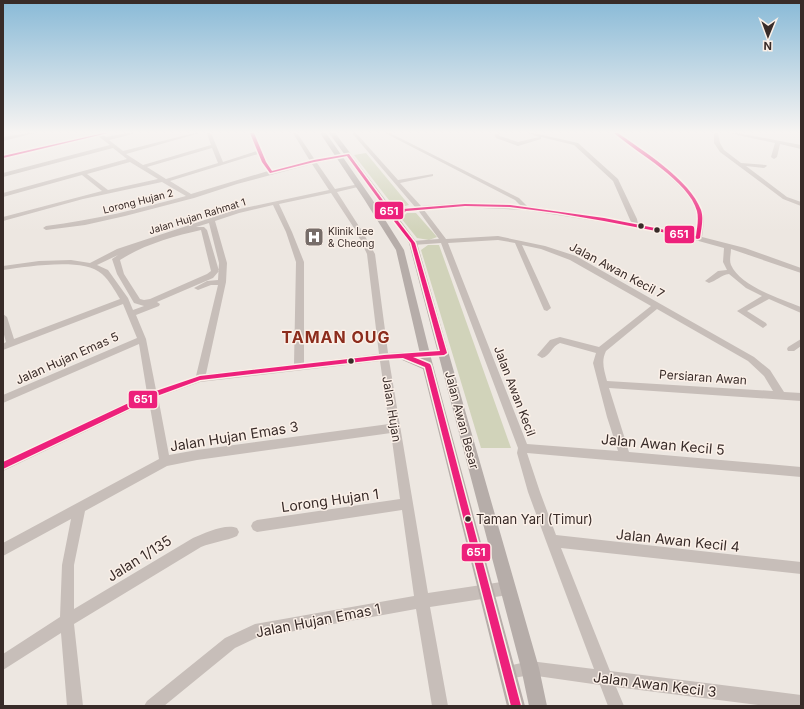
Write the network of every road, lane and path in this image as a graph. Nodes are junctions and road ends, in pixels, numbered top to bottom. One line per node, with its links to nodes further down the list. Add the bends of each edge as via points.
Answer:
1 (37, 166): 18 (street)
2 (110, 166): 17 (street)
3 (145, 166): 15 (street)
4 (213, 166): 20 (street)
5 (267, 166): 16 (street)
6 (294, 166): 16 (street, Lorong Hujan 2)
7 (317, 166): 24 (street, Jalan Hujan)
8 (346, 166): 22 (main road, Jalan Awan Besar)
9 (356, 166): 32 (main road, Jalan Awan Besar)
10 (383, 166): 21 (street, Jalan Awan Kecil)
11 (452, 166): 30 (street, via 511,196)
12 (601, 166): 37 (street, via 616,180 634,219)
13 (659, 166): 40 (street, via 674,178 695,202 700,215)
14 (741, 166): 27 (street, via 785,198)
15 (142, 167): 20 (street)
16 (271, 172): 26 (street, Lorong Hujan 2)
17 (83, 174): 23 (street); 25 (street)
18 (3, 175)
19 (431, 175): 21 (street)
20 (163, 180): 23 (street); 26 (street)
21 (397, 182): 29 (street, Jalan Awan Kecil)
22 (359, 186): 24 (street, Jalan Hujan Rahmat 1); 33 (main road, Jalan Awan Besar)
23 (107, 192): 34 (street)
24 (333, 192): 28 (street, Jalan Hujan Rahmat 1); 71 (street, Jalan Hujan, via 371,254)
25 (3, 195)
26 (192, 197): 38 (street, Lorong Hujan 2, via 121,216)
27 (801, 204)
28 (276, 205): 36 (street, Jalan Hujan Rahmat 1, via 237,211); 72 (street, via 300,262)
29 (419, 208): 30 (street, via 484,205); 31 (street); 41 (street, Jalan Awan Kecil)
30 (525, 208): 37 (street)
31 (406, 209): 32 (street); 35 (main road)
32 (389, 211): 33 (street); 35 (main road, Jalan Awan Besar)
33 (376, 212): 68 (main road, Jalan Awan Besar, via 400,250)
34 (3, 218)
35 (396, 221): 43 (main road, Jalan Awan Besar)
36 (213, 223): 39 (street); 45 (street); 47 (street, Jalan Hujan Rahmat 1, via 120,252)
37 (634, 225): 40 (street)
38 (46, 228)
39 (204, 228): 46 (street); 54 (street, via 170,237 116,259 122,276)
40 (698, 238): 44 (street)
41 (443, 240): 42 (street, Jalan Awan Kecil 7, via 498,238); 43 (street, Jalan Awan Kecil 7); 80 (street, Jalan Awan Kecil)
42 (517, 241): 56 (street, Jalan Awan Kecil 7, via 572,258); 57 (street)
43 (413, 242): 67 (main road, Jalan Awan Besar)
44 (728, 246): 49 (street, via 727,261); 50 (street)
45 (222, 257): 46 (street); 52 (street)
46 (212, 260): 54 (street, via 215,272 210,276 152,301)
47 (91, 265): 48 (street, via 71,262 39,263); 55 (street, via 105,272)
48 (3, 268)
49 (731, 271): 51 (street, via 721,273); 53 (street, via 740,280)
50 (801, 271)
51 (709, 281)
52 (222, 282): 59 (street, via 208,284); 73 (street)
53 (769, 296): 58 (street); 61 (street, via 741,311)
54 (137, 301): 55 (street)
55 (126, 302): 59 (street); 64 (street)
56 (657, 305): 66 (street); 76 (street, Jalan Awan Kecil 7, via 752,359 767,374)
57 (548, 308)
58 (801, 310)
59 (131, 314): 62 (street)
60 (3, 317): 64 (street)
61 (763, 325)
62 (142, 339): 75 (street); 78 (street, Jalan Hujan Emas 5)
63 (801, 342): 65 (street)
64 (7, 345)
65 (791, 349)
66 (601, 351): 69 (street, via 560,340 553,342); 74 (street, via 598,363)
67 (444, 352): 68 (street); 92 (main road, Jalan Awan Besar)
68 (425, 354): 70 (main road); 70 (main road); 93 (main road, Jalan Awan Besar)
69 (542, 355)
70 (404, 356): 71 (street)
71 (384, 357): 72 (street); 79 (street, Jalan Hujan)
72 (299, 366): 73 (street)
73 (200, 378): 75 (street)
74 (603, 384): 76 (street, Persiaran Awan); 81 (street)
75 (152, 395): 82 (street); 83 (street)
76 (781, 396): 77 (street, Persiaran Awan)
77 (801, 397)
78 (3, 399)
79 (395, 428): 82 (street, Jalan Hujan Emas 3); 85 (street, Jalan Hujan)
80 (523, 448): 81 (street, Jalan Awan Kecil 5); 89 (street, Jalan Awan Kecil, via 522,453 534,492)
81 (625, 456): 84 (street, Jalan Awan Kecil 5)
82 (165, 461): 86 (street, Jalan Hujan Emas 3)
83 (3, 466)
84 (801, 472)
85 (407, 504): 87 (street, Lorong Hujan 1); 94 (street, Jalan Hujan)
86 (79, 510): 90 (street, Jalan Hujan Emas 3); 95 (street, via 68,565)
87 (257, 526)
88 (233, 532): 95 (street, Jalan 1/135, via 197,542)
89 (552, 541): 91 (street, Jalan Awan Kecil 4); 99 (street, Jalan Awan Kecil)
90 (3, 550)
91 (801, 568)
92 (508, 588): 93 (street, Jalan Hujan Emas 1); 97 (main road, Jalan Awan Besar)
93 (488, 591): 94 (street, Jalan Hujan Emas 1); 98 (main road, Jalan Awan Besar)
94 (422, 601): 102 (street, Jalan Hujan Emas 1, via 255,631 230,643); 103 (street, Jalan Hujan)
95 (67, 621): 96 (street, Jalan 1/135); 101 (street)
96 (3, 663)
97 (530, 668): 98 (street, Jalan Awan Kecil 3); 99 (street, Jalan Awan Kecil 3); 105 (main road, Jalan Awan Besar)
98 (508, 672): 104 (main road, Jalan Awan Besar)
99 (606, 678): 100 (street, Jalan Awan Kecil 3); 106 (street, Jalan Awan Kecil)
100 (801, 703)
101 (74, 706)
102 (152, 706)
103 (440, 706)
104 (516, 706)
105 (538, 706)
106 (616, 706)

